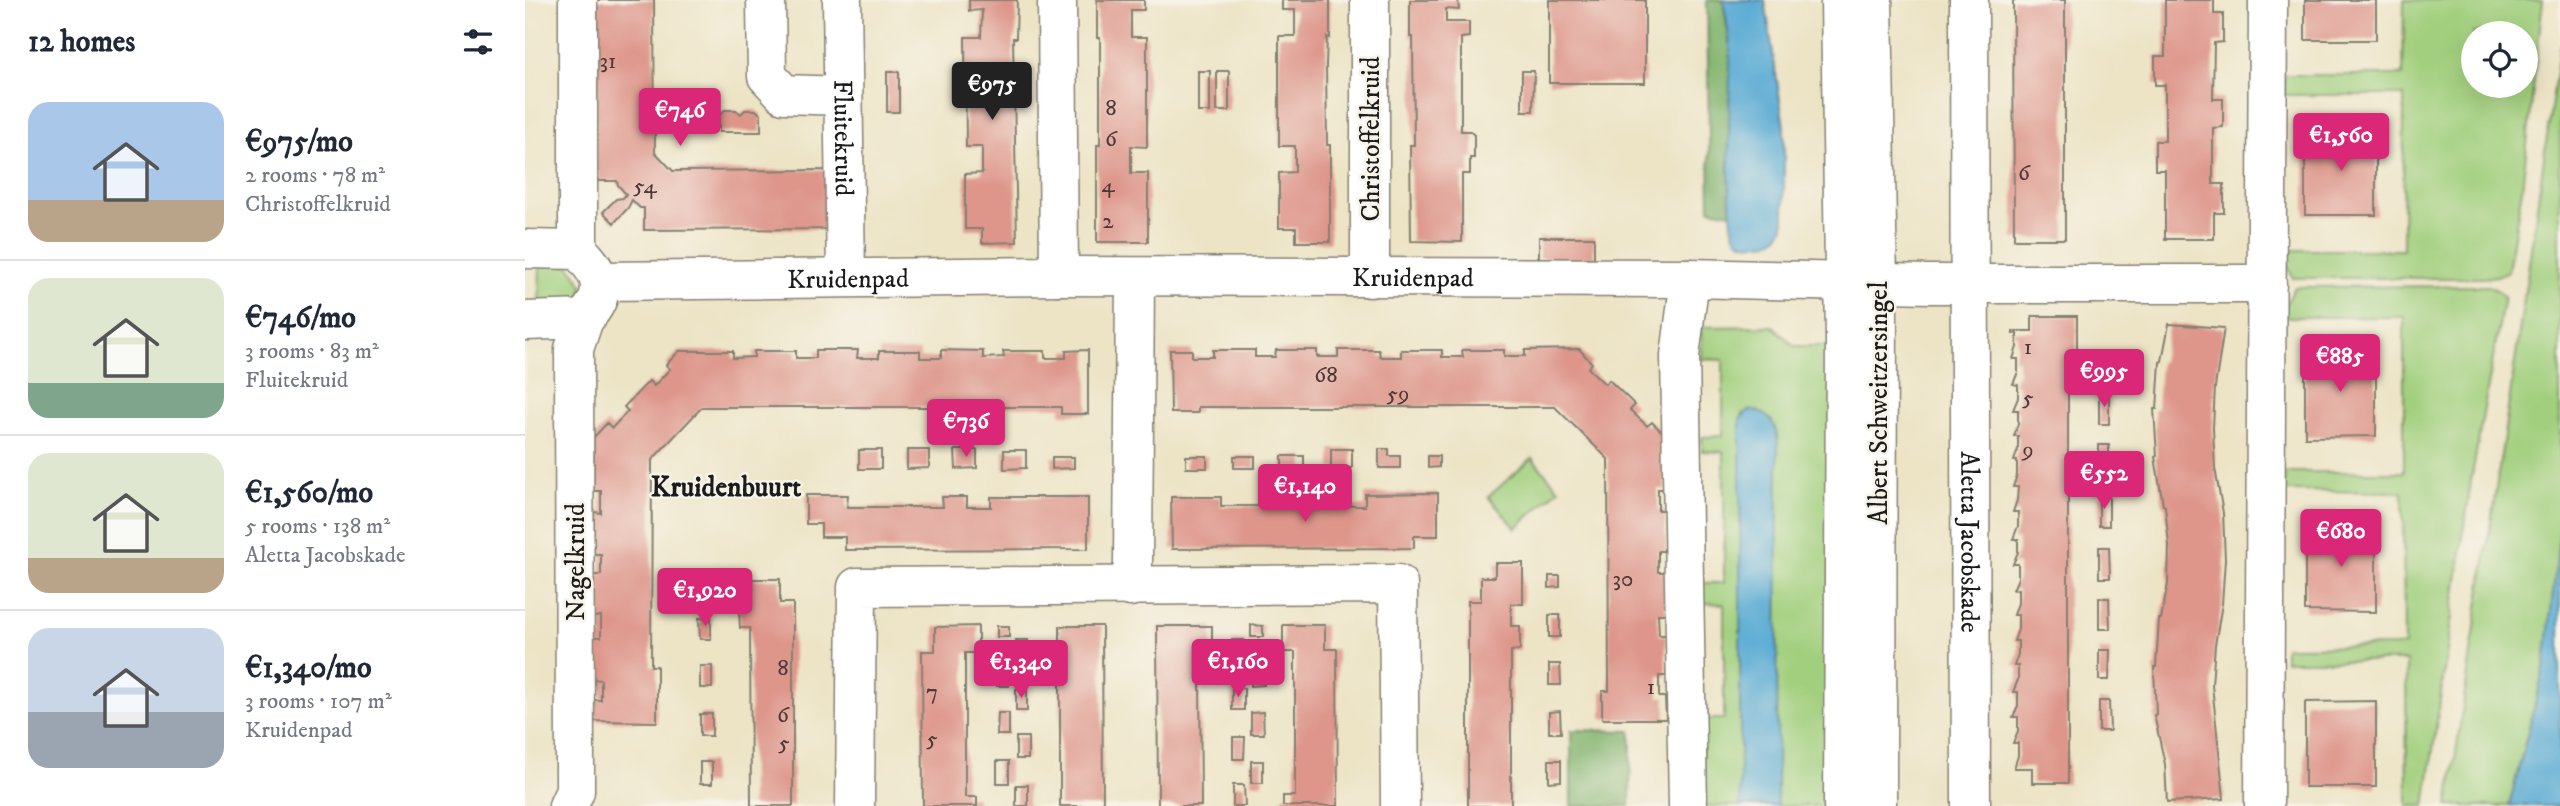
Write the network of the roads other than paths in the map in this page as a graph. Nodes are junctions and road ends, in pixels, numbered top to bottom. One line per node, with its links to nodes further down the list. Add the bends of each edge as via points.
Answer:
1 (578, 0): 12 (street)
2 (766, 0): 10 (street, via 767,76 784,94)
3 (842, 0): 10 (street, Fluitekruid)
4 (1057, 0): 13 (street)
5 (1370, 0): 16 (street, Christoffelkruid)
6 (1840, 0): 19 (street, Albert Schweitzersingel)
7 (1873, 0): 19 (street, Albert Schweitzersingel)
8 (1969, 0): 20 (street, Aletta Jacobskade)
9 (2268, 0): 21 (street)
10 (843, 96): 14 (street, Fluitekruid)
11 (525, 249): 12 (street)
12 (578, 250): 18 (street)
13 (1059, 276): 14 (street, Kruidenpad); 15 (street, Kruidenpad)
14 (846, 277): 18 (street, Kruidenpad)
15 (1135, 278): 16 (street, Kruidenpad); 24 (street)
16 (1370, 278): 17 (street, Kruidenpad)
17 (1690, 278): 19 (street, Kruidenpad); 29 (street, via 1680,356)
18 (601, 281): 22 (street, Nagelkruid, via 598,303)
19 (1861, 282): 20 (street); 30 (street, Albert Schweitzersingel); 31 (street, Albert Schweitzersingel)
20 (1969, 282): 21 (street); 25 (street, Aletta Jacobskade)
21 (2266, 284): 32 (street)
22 (584, 319): 23 (street); 26 (street, Nagelkruid, via 574,349 575,791)
23 (525, 321)
24 (1130, 587): 27 (street, via 857,587); 28 (street, via 1398,584)
25 (1974, 805)
26 (568, 806)
27 (855, 806)
28 (1399, 806)
29 (1688, 806)
30 (1843, 806)
31 (1877, 806)
32 (2264, 806)

